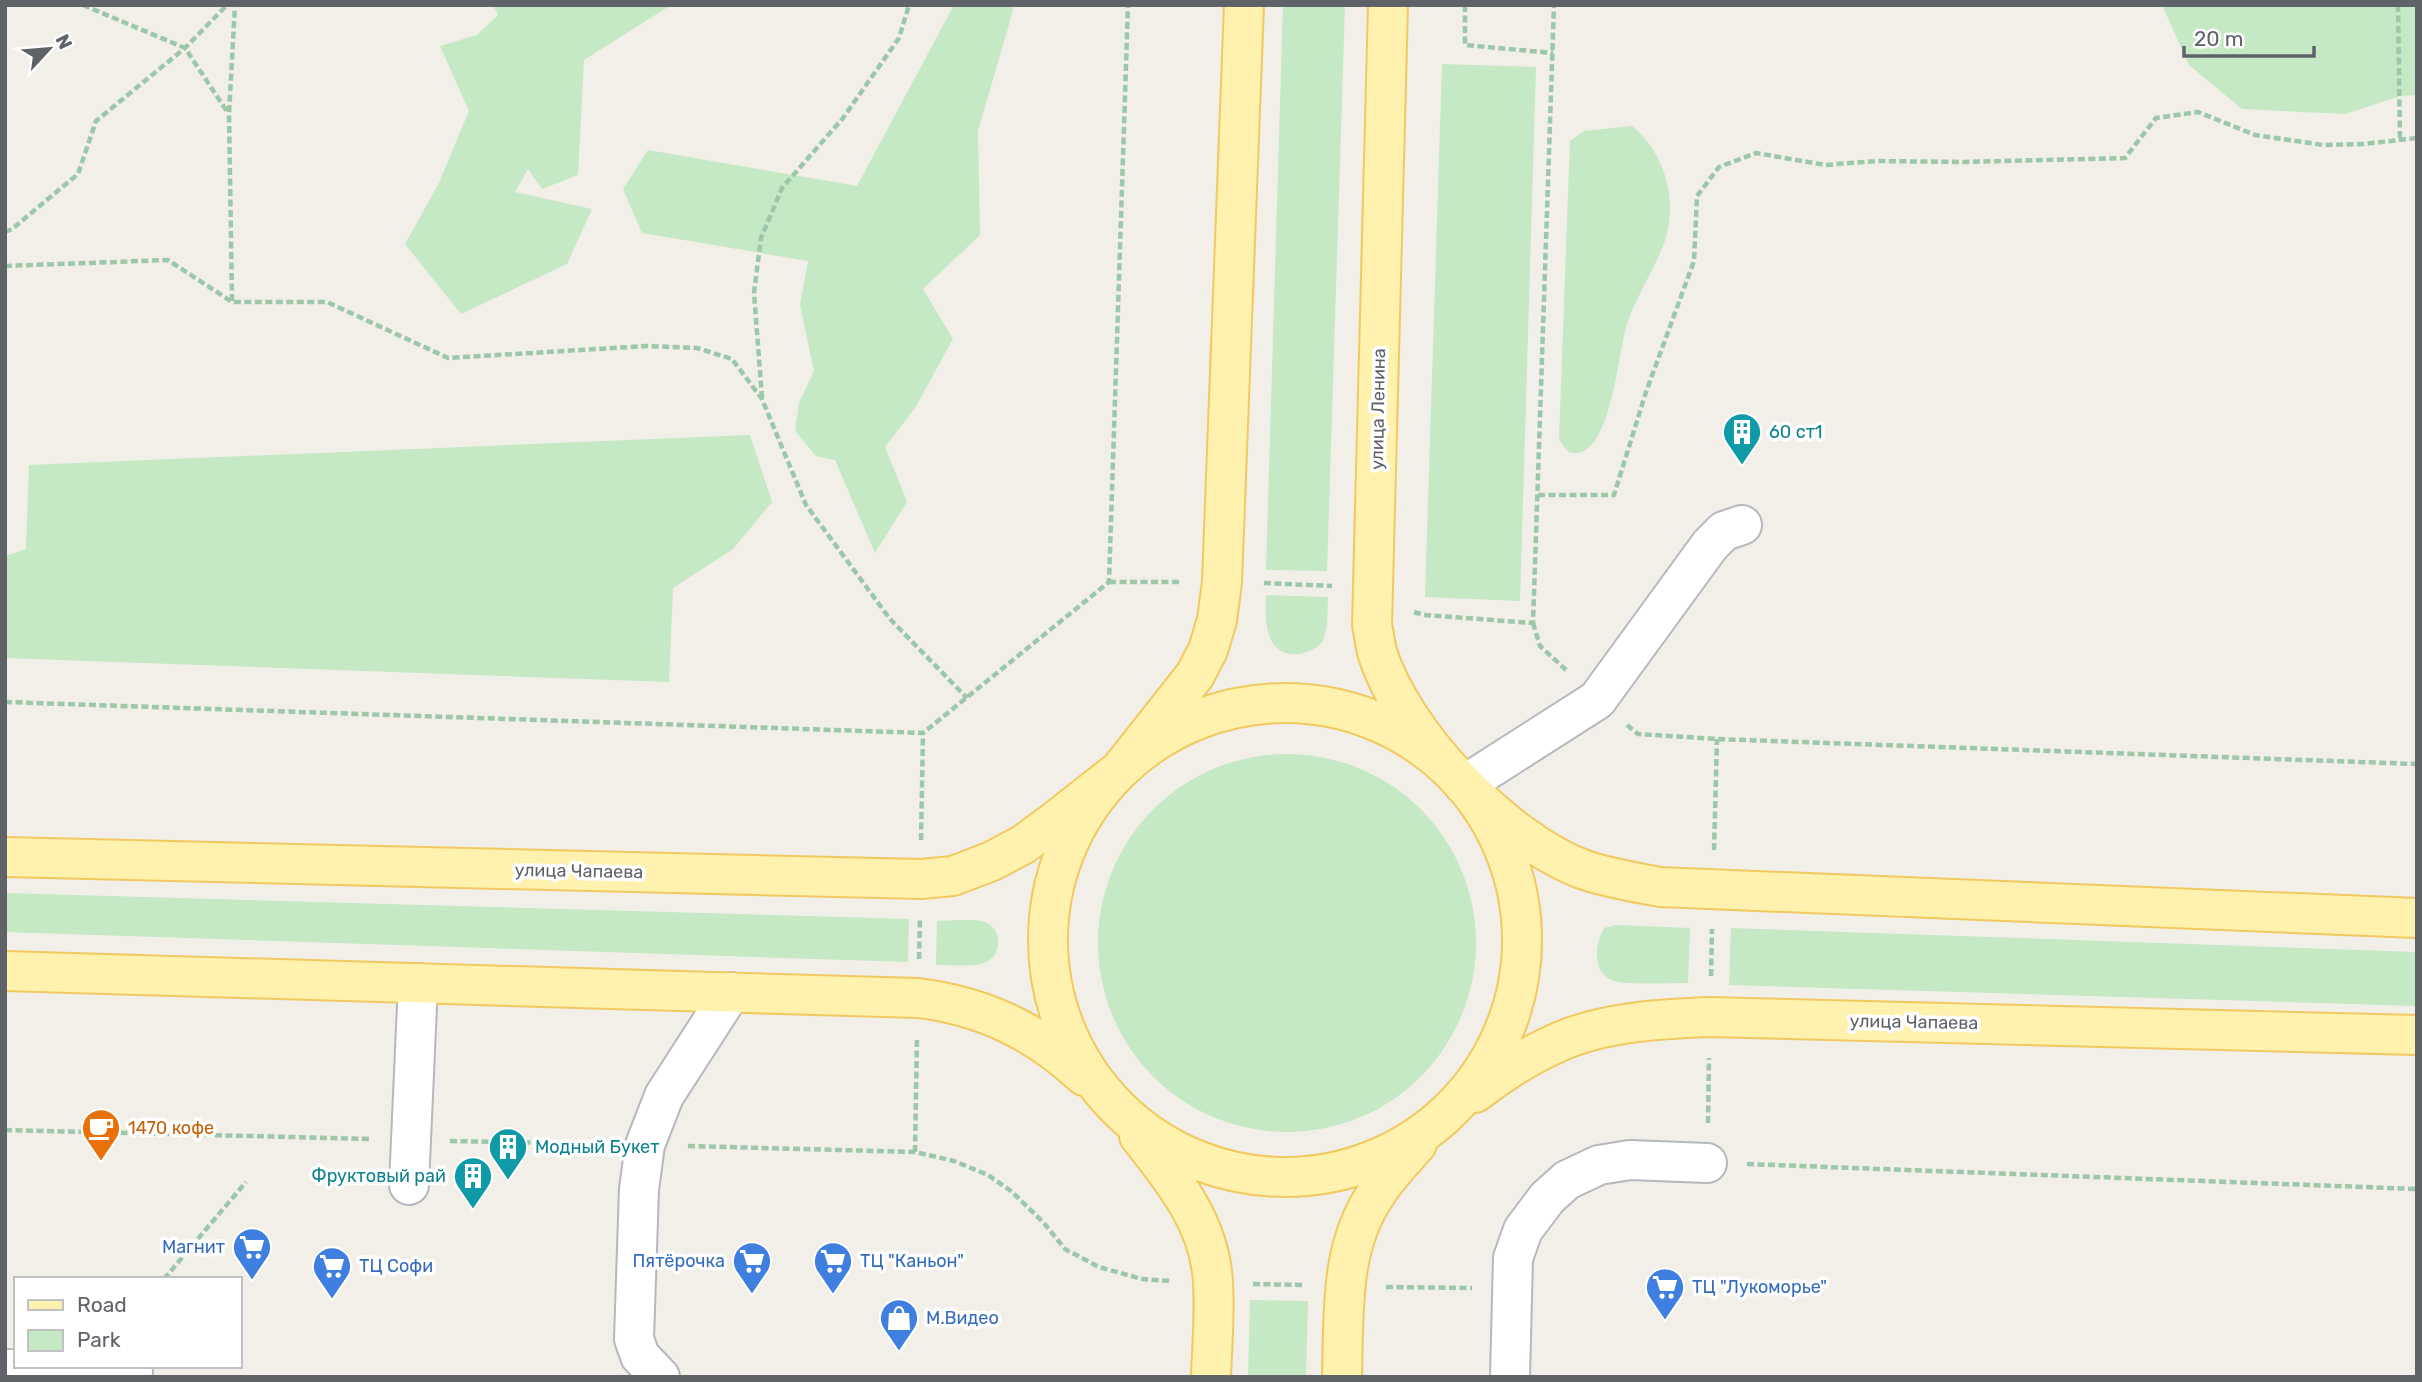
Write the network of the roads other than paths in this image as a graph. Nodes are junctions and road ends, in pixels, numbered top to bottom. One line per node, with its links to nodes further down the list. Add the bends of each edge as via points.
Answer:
1 (1244, 5): 4 (main road, via 1217,620 1195,675)
2 (1388, 5): 5 (main road, улица Ленина, via 1372,625 1377,651 1403,706)
3 (1742, 524): 5 (lane, via 1724,531 1710,545 1597,700)
4 (1120, 770): 5 (main road, via 1156,740 1197,719 1242,706 1288,702 1335,707 1379,722 1420,744); 6 (main road, улица Чапаева, via 1055,821 992,861 953,876 921,879); 12 (main road, via 1090,804 1068,844 1054,888 1048,933 1051,979 1063,1023 1083,1064)
5 (1464, 785): 7 (main road, via 1514,830 1560,859 1660,887); 13 (main road, via 1497,833 1512,870 1523,948 1518,988 1489,1062)
6 (5, 857)
7 (2417, 918)
8 (5, 971): 9 (main road)
9 (418, 983): 10 (main road); 15 (lane)
10 (731, 992): 12 (main road, via 952,1002 1015,1026 1053,1050); 18 (lane, via 664,1096 645,1145 634,1339 640,1356)
11 (2417, 1035): 13 (main road, улица Чапаева, via 1674,1018 1594,1030 1560,1041 1499,1075)
12 (1111, 1101): 13 (main road, via 1174,1149 1250,1175 1330,1173 1369,1162); 19 (main road, via 1183,1192 1199,1222 1213,1284)
13 (1438, 1122): 20 (main road, via 1375,1195 1357,1233 1347,1264)
14 (1707, 1163): 21 (lane, via 1630,1160 1599,1165 1567,1180 1547,1198 1523,1230 1513,1258)
15 (409, 1185)
16 (5, 1369): 17 (lane)
17 (133, 1372)
18 (660, 1377)
19 (1211, 1377)
20 (1342, 1377)
21 (1510, 1377)

